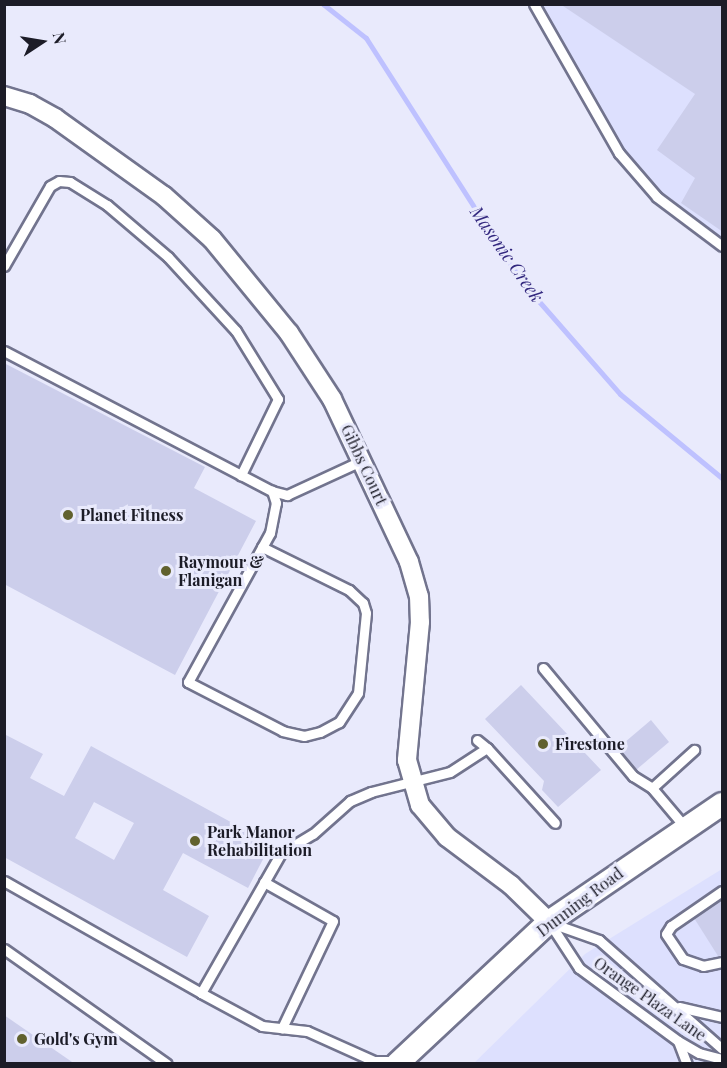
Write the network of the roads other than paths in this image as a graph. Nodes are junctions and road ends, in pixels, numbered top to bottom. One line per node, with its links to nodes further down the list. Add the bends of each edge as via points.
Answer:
1 (534, 4): 3 (lane, via 619,153 657,197)
2 (4, 96): 6 (street, Gibbs Court, via 30,104 95,143 212,239 289,333 332,399)
3 (723, 246)
4 (4, 266): 7 (lane, via 50,186 59,181 70,182 107,205 168,257 237,331 278,399)
5 (4, 351): 7 (lane)
6 (363, 460): 8 (lane, via 287,495); 14 (street, Gibbs Court, via 409,562 419,596 407,760)
7 (241, 475): 8 (lane)
8 (272, 491): 9 (lane, via 276,503 270,533)
9 (262, 547): 9 (lane, via 188,682 283,731 304,736 320,732 339,722 358,693 366,613 363,603 349,590)
10 (543, 668): 15 (lane, via 633,776)
11 (477, 740): 12 (lane)
12 (487, 748): 14 (lane, via 450,772); 17 (lane)
13 (694, 750): 15 (lane)
14 (413, 781): 20 (lane, via 350,801 313,834 281,853); 22 (street, Gibbs Court, via 420,805 431,821 511,885)
15 (652, 788): 18 (lane)
16 (723, 804): 18 (street, Dunning Road)
17 (555, 823)
18 (685, 827): 22 (street, Dunning Road)
19 (4, 881): 25 (lane)
20 (264, 882): 25 (lane); 28 (lane, via 333,921)
21 (723, 891): 24 (lane, via 666,934 683,959 703,966)
22 (549, 922): 26 (lane, via 599,940); 29 (lane, Orange Plaza Lane, via 579,968); 32 (street, Dunning Road)
23 (4, 949): 33 (lane)
24 (723, 962)
25 (201, 993): 28 (lane, via 262,1026)
26 (672, 1004): 27 (lane); 30 (lane)
27 (723, 1017)
28 (282, 1028): 32 (lane, via 307,1031 374,1061)
29 (678, 1041): 31 (lane, Orange Plaza Lane, via 699,1053); 34 (lane)
30 (723, 1049)
31 (723, 1059)
32 (398, 1062)
33 (167, 1064)
34 (687, 1064)

